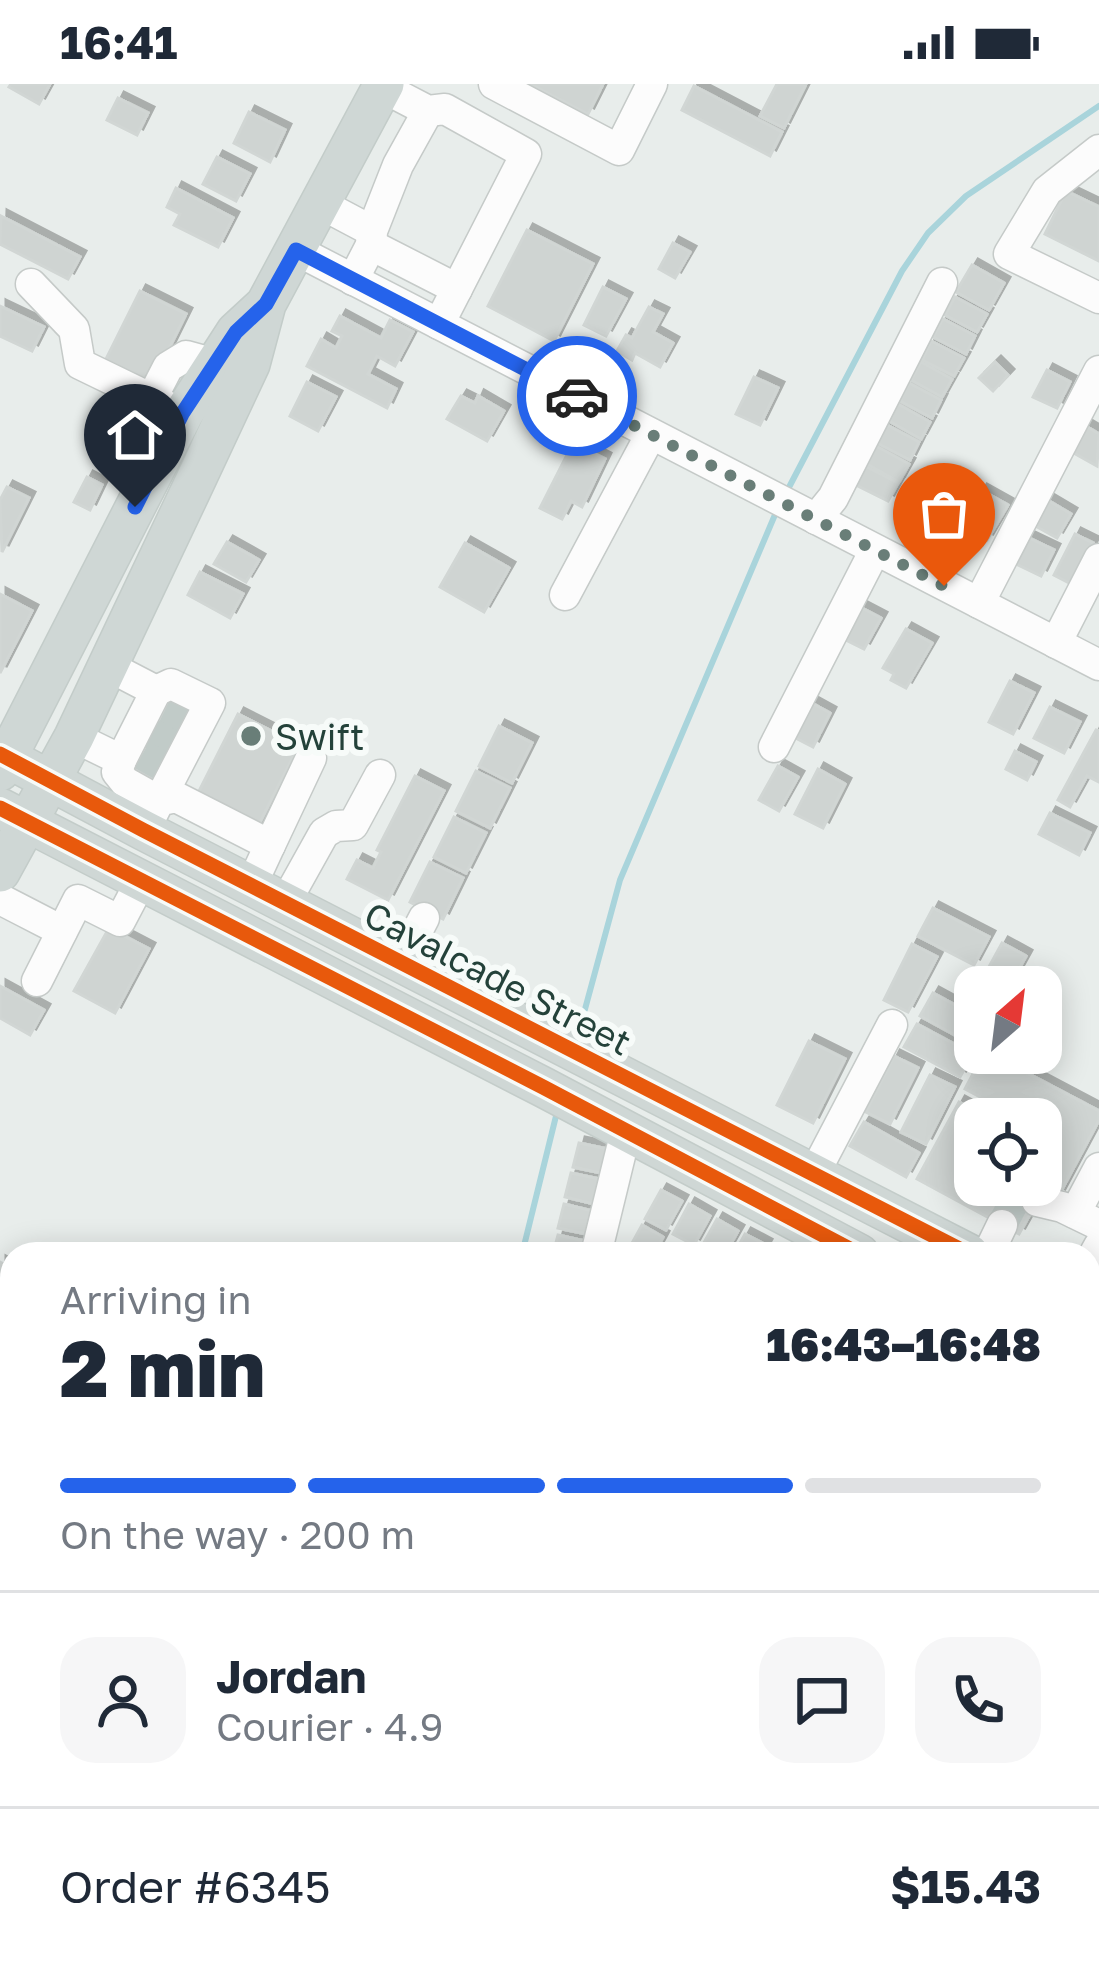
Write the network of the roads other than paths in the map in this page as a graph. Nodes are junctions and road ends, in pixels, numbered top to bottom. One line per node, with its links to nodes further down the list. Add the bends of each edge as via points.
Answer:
1 (494, 84): 2 (street, via 620,150)
2 (652, 84)
3 (383, 86): 4 (street); 5 (main road)
4 (428, 111): 7 (street); 14 (street, via 445,109 526,154)
5 (355, 140): 7 (street); 8 (main road)
6 (1095, 158): 15 (street, via 1047,191 1009,254)
7 (398, 164): 9 (street)
8 (321, 204): 9 (street); 10 (main road)
9 (371, 238): 11 (street); 14 (street)
10 (296, 250): 11 (street); 16 (main road)
11 (352, 280): 17 (street)
12 (942, 283): 23 (street, via 833,498)
13 (31, 284): 19 (street, via 74,329 80,364)
14 (457, 289): 17 (street)
15 (1099, 298)
16 (266, 304): 19 (main road); 22 (main road, via 250,364)
17 (439, 325): 20 (street)
18 (1099, 371): 27 (street)
19 (166, 407): 21 (main road)
20 (651, 434): 23 (street); 26 (street)
21 (154, 470): 22 (main road); 35 (main road)
22 (192, 488): 30 (main road)
23 (808, 515): 24 (street)
24 (875, 550): 27 (street); 33 (street)
25 (1099, 559): 28 (street)
26 (565, 596)
27 (979, 603): 28 (street)
28 (1056, 643): 29 (street)
29 (1099, 665)
30 (108, 666): 31 (main road); 32 (street)
31 (74, 737): 32 (street); 37 (main road)
32 (159, 737): 39 (street); 39 (street, via 117,772)
33 (774, 747)
34 (311, 758): 40 (street)
35 (3, 761): 37 (main road, Cavalcade Street)
36 (380, 776): 43 (street, via 353,825 324,832)
37 (51, 779): 38 (main road); 39 (main road, Cavalcade Street)
38 (13, 815): 41 (main road); 42 (main road)
39 (151, 816): 40 (street, via 176,797); 43 (main road, Cavalcade Street)
40 (270, 845): 43 (street)
41 (0, 872)
42 (141, 881): 46 (street, via 120,921 78,900); 49 (main road)
43 (268, 894): 47 (main road, Cavalcade Street)
44 (0, 899): 46 (street)
45 (424, 918): 47 (street)
46 (62, 931): 48 (street)
47 (394, 958): 49 (main road); 51 (main road, Cavalcade Street)
48 (37, 981)
49 (368, 998): 52 (main road)
50 (892, 1025): 55 (street)
51 (718, 1125): 54 (main road); 55 (main road, Cavalcade Street)
52 (626, 1131): 54 (main road); 59 (street)
53 (1099, 1168): 57 (street)
54 (698, 1169): 60 (main road)
55 (814, 1174): 61 (main road, Cavalcade Street)
56 (1051, 1206): 57 (street)
57 (1087, 1219)
58 (1002, 1225): 62 (street)
59 (599, 1242)
60 (811, 1242)
61 (946, 1242)
62 (994, 1242)

